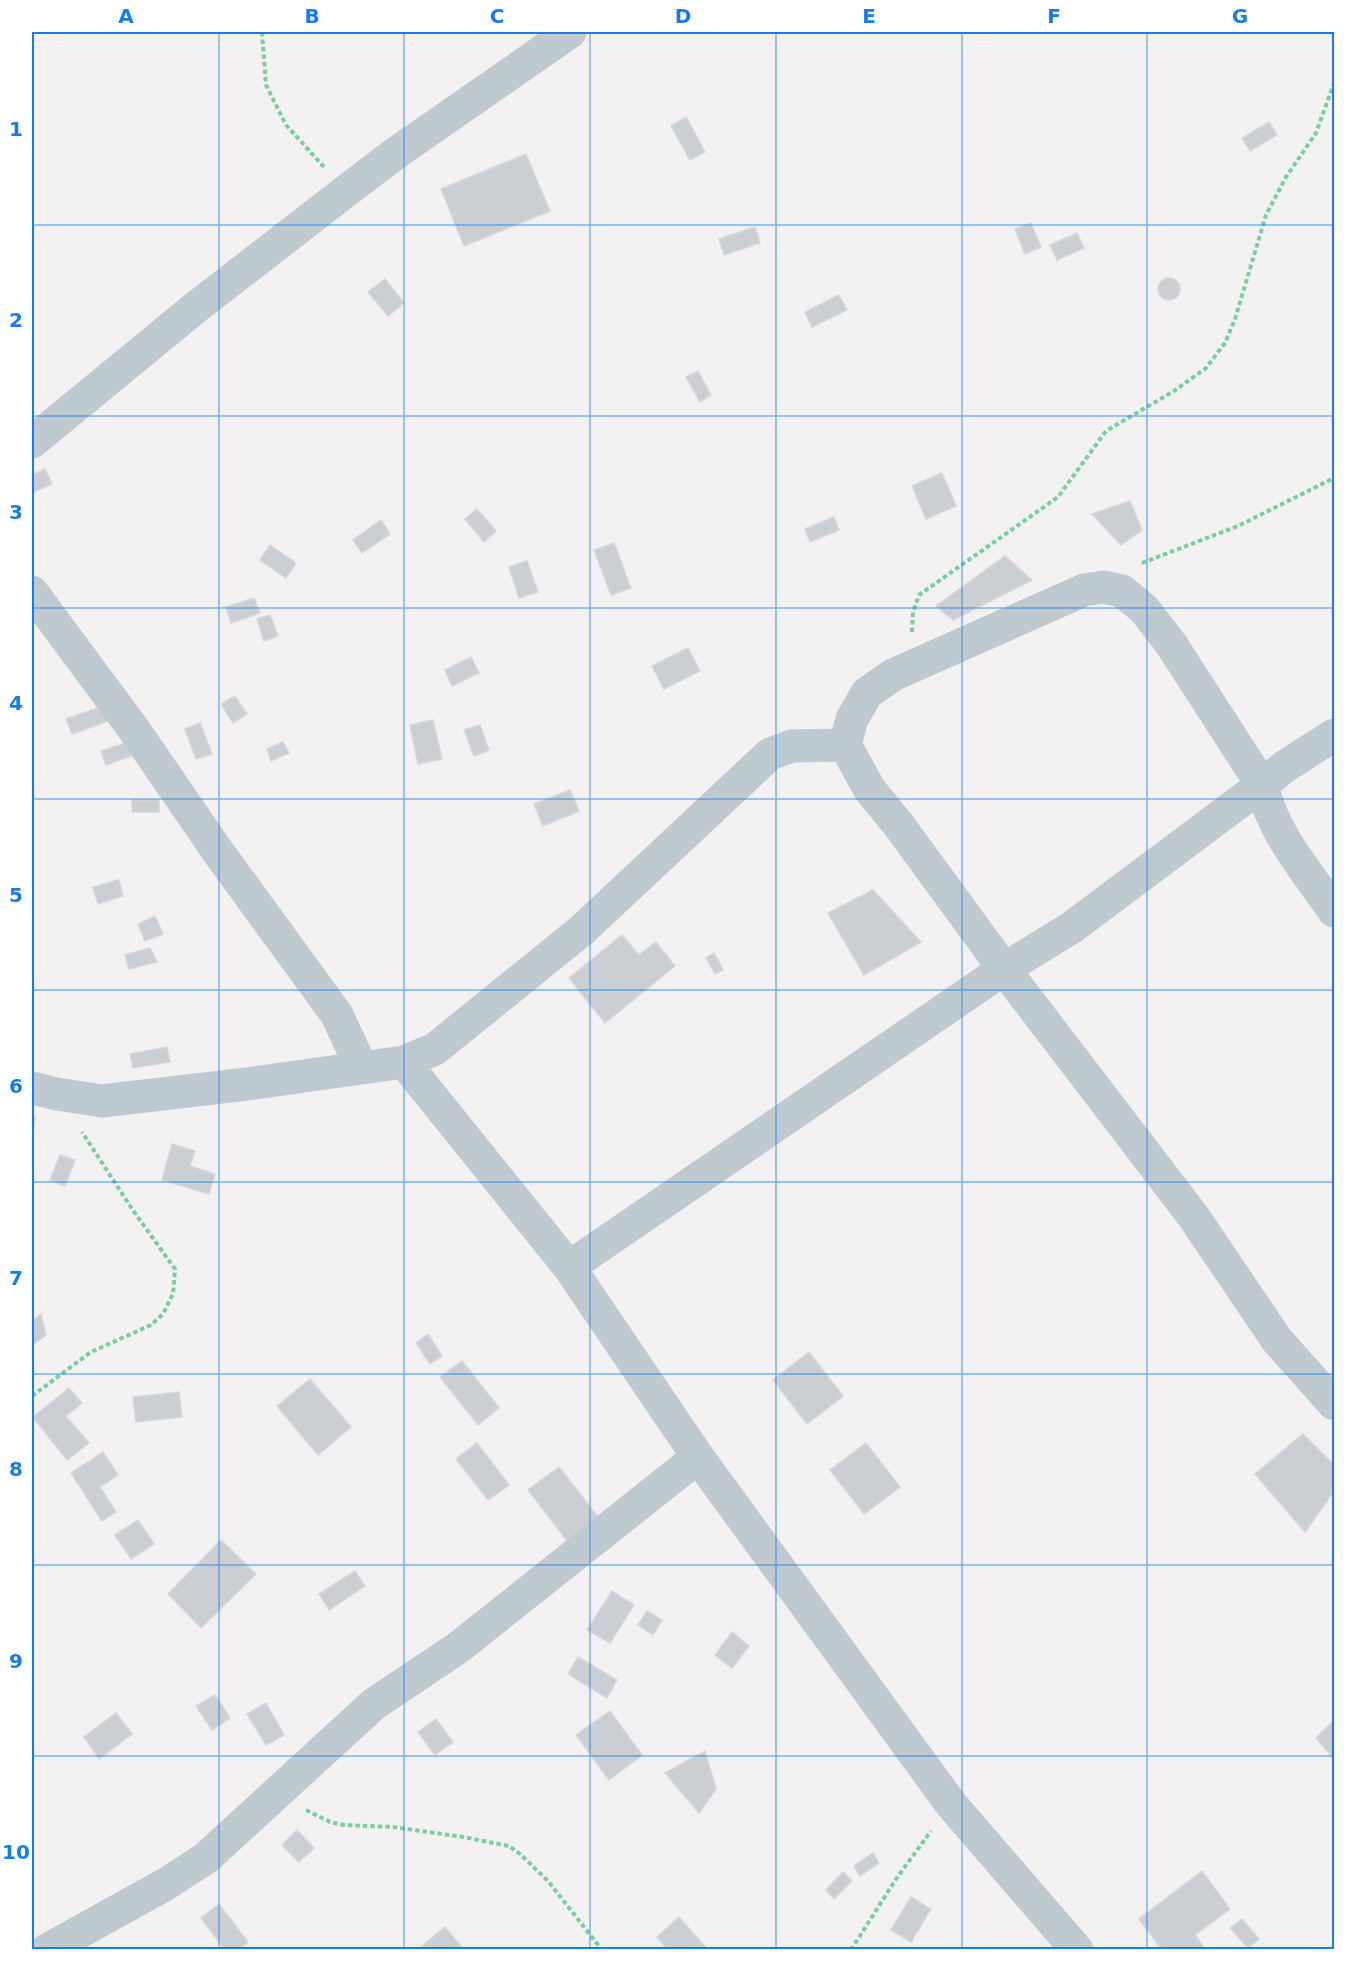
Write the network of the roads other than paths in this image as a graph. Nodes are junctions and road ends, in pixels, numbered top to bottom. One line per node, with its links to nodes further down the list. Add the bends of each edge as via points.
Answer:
1 (570, 32): 2 (street, via 346,191)
2 (32, 442)
3 (32, 592): 10 (street, via 337,1015)
4 (1335, 735): 6 (street)
5 (845, 745): 6 (street, via 852,719 867,693 893,675 1084,590 1104,587 1122,591 1144,609); 8 (street, via 870,790); 9 (street, via 792,746 770,754 582,930 435,1049)
6 (1262, 785): 7 (street, via 1265,799 1296,858); 8 (street, via 1071,928)
7 (1335, 911)
8 (1004, 969): 12 (street); 13 (street, via 1193,1216 1277,1340)
9 (404, 1062): 10 (street); 12 (street)
10 (361, 1066): 11 (street, via 102,1101)
11 (44, 1091)
12 (570, 1267): 14 (street)
13 (1335, 1404)
14 (698, 1457): 15 (street, via 459,1647 374,1704 206,1858); 16 (street, via 951,1804)
15 (47, 1950)
16 (1077, 1950)

